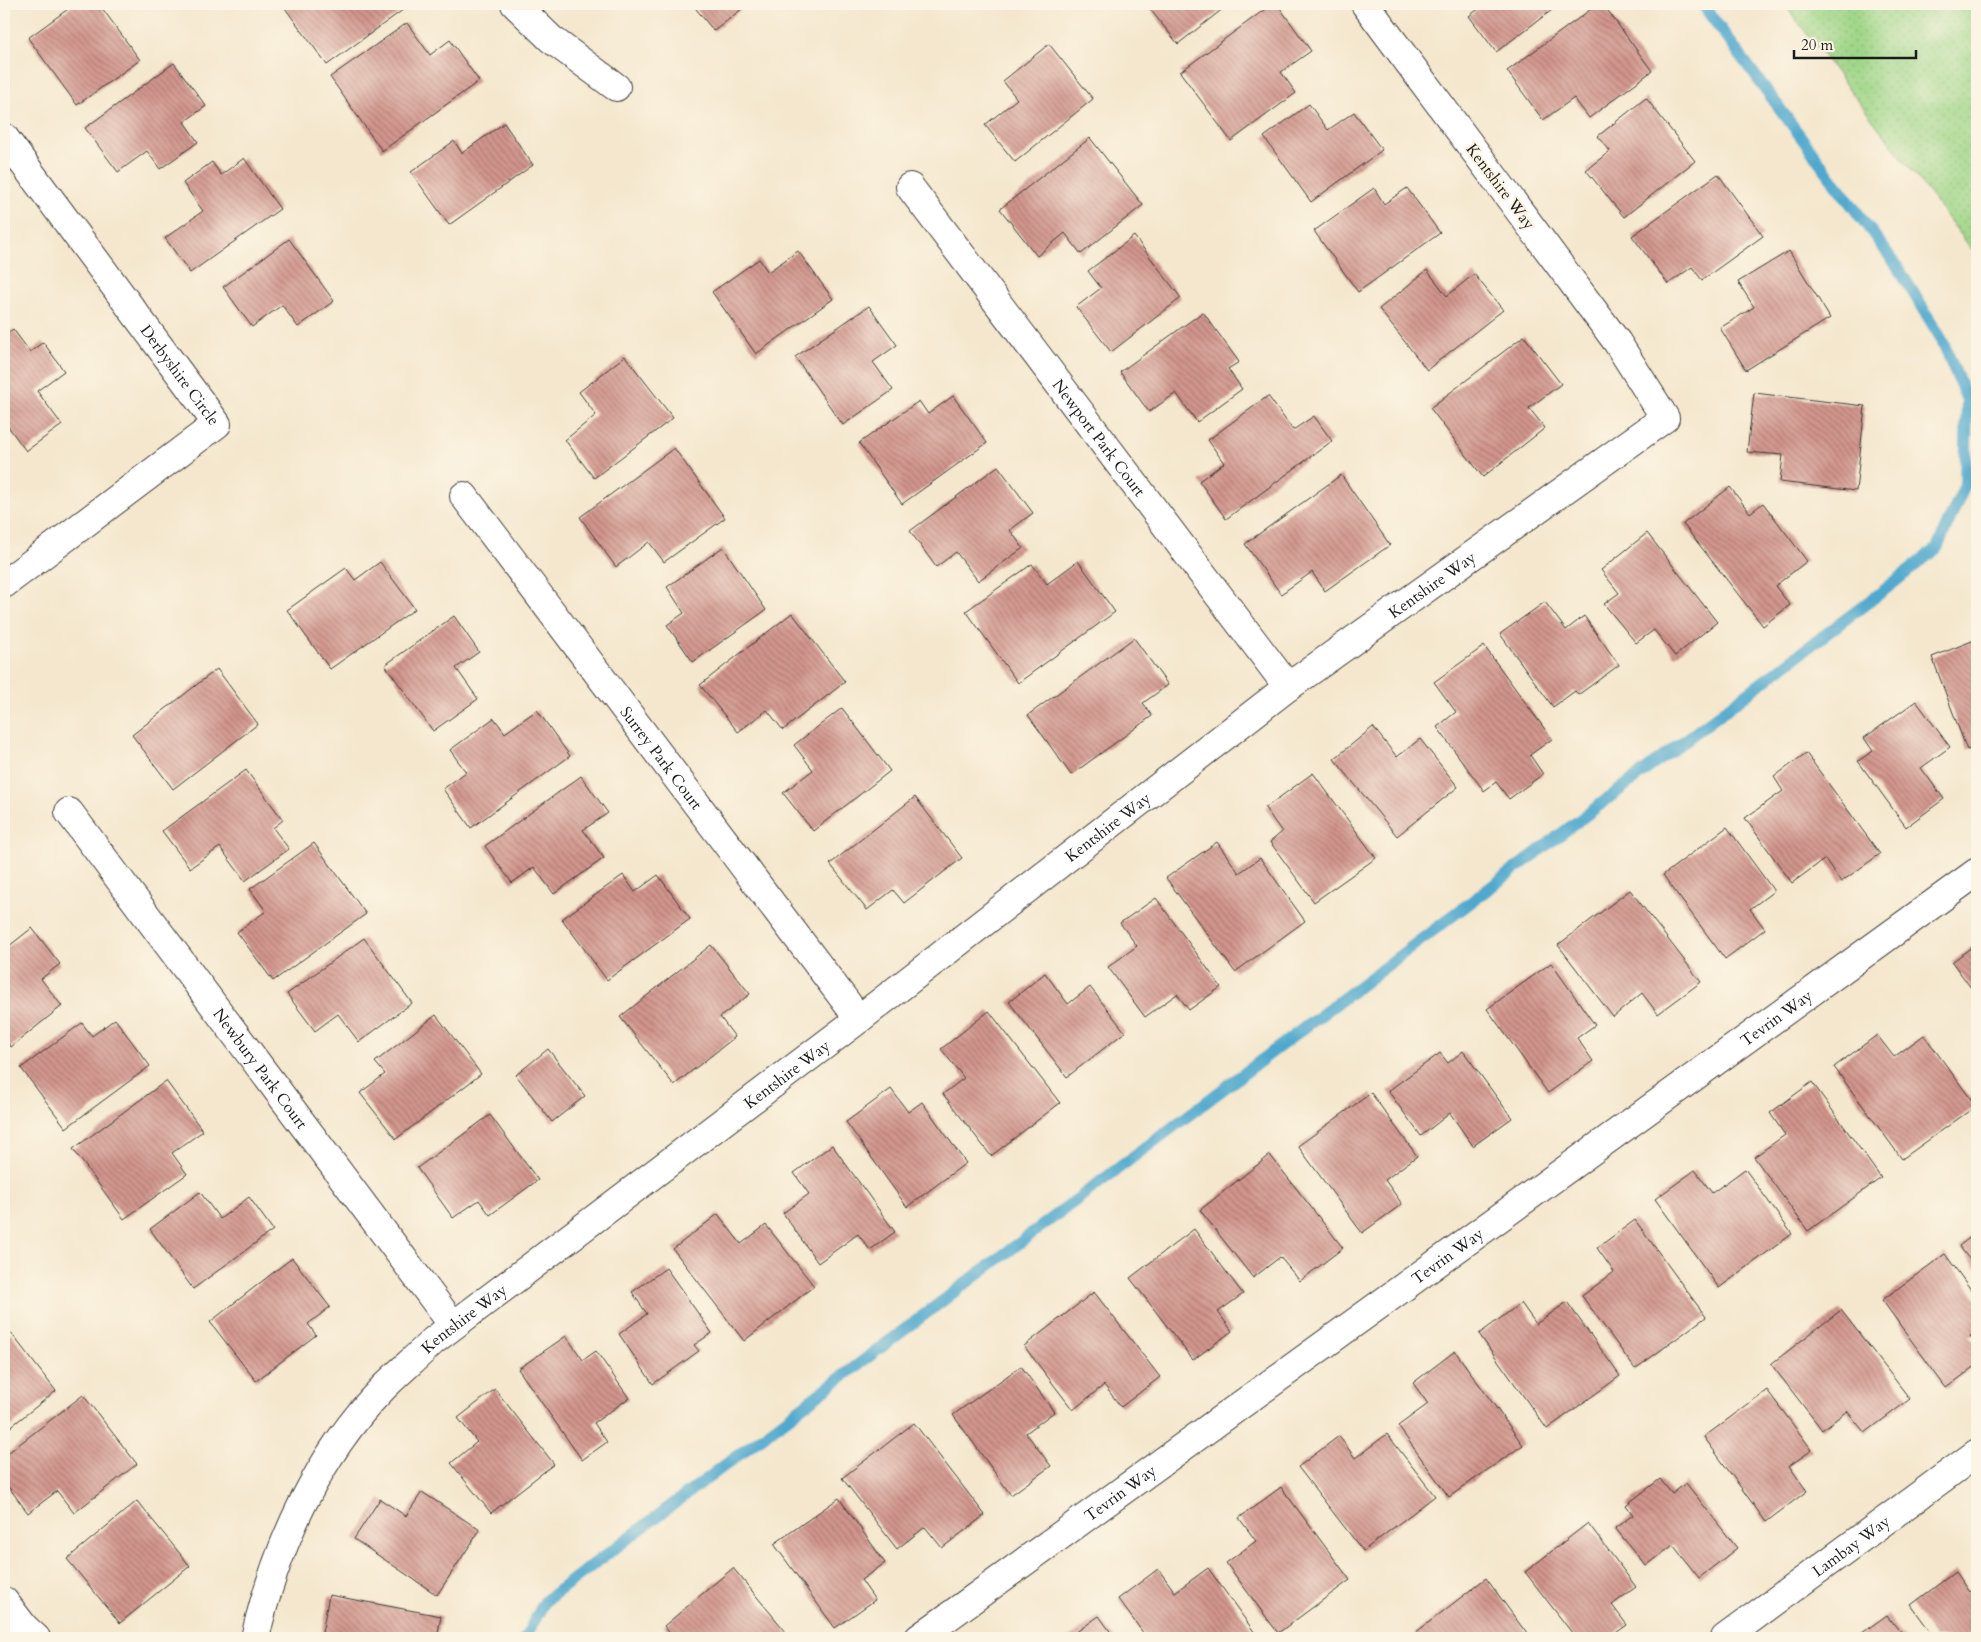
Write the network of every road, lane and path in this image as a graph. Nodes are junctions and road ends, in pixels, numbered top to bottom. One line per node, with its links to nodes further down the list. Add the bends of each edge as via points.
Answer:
1 (515, 4): 3 (street, via 551,40)
2 (1365, 4): 8 (street, Kentshire Way, via 1617,342 1665,418)
3 (616, 87)
4 (4, 136): 7 (street, Derbyshire Circle, via 217,424)
5 (910, 187): 8 (street, Newport Park Court)
6 (464, 496): 11 (street, Surrey Park Court)
7 (4, 584)
8 (1288, 687): 11 (street, Kentshire Way)
9 (69, 812): 12 (street, Newbury Park Court)
10 (1977, 872): 17 (street, Tevrin Way)
11 (858, 1019): 12 (street, Kentshire Way)
12 (454, 1325): 16 (street, Kentshire Way, via 383,1388 353,1423 328,1460 285,1540)
13 (1977, 1453): 18 (street, Lambay Way)
14 (4, 1600): 15 (street)
15 (36, 1638)
16 (256, 1638)
17 (919, 1638)
18 (1725, 1638)

